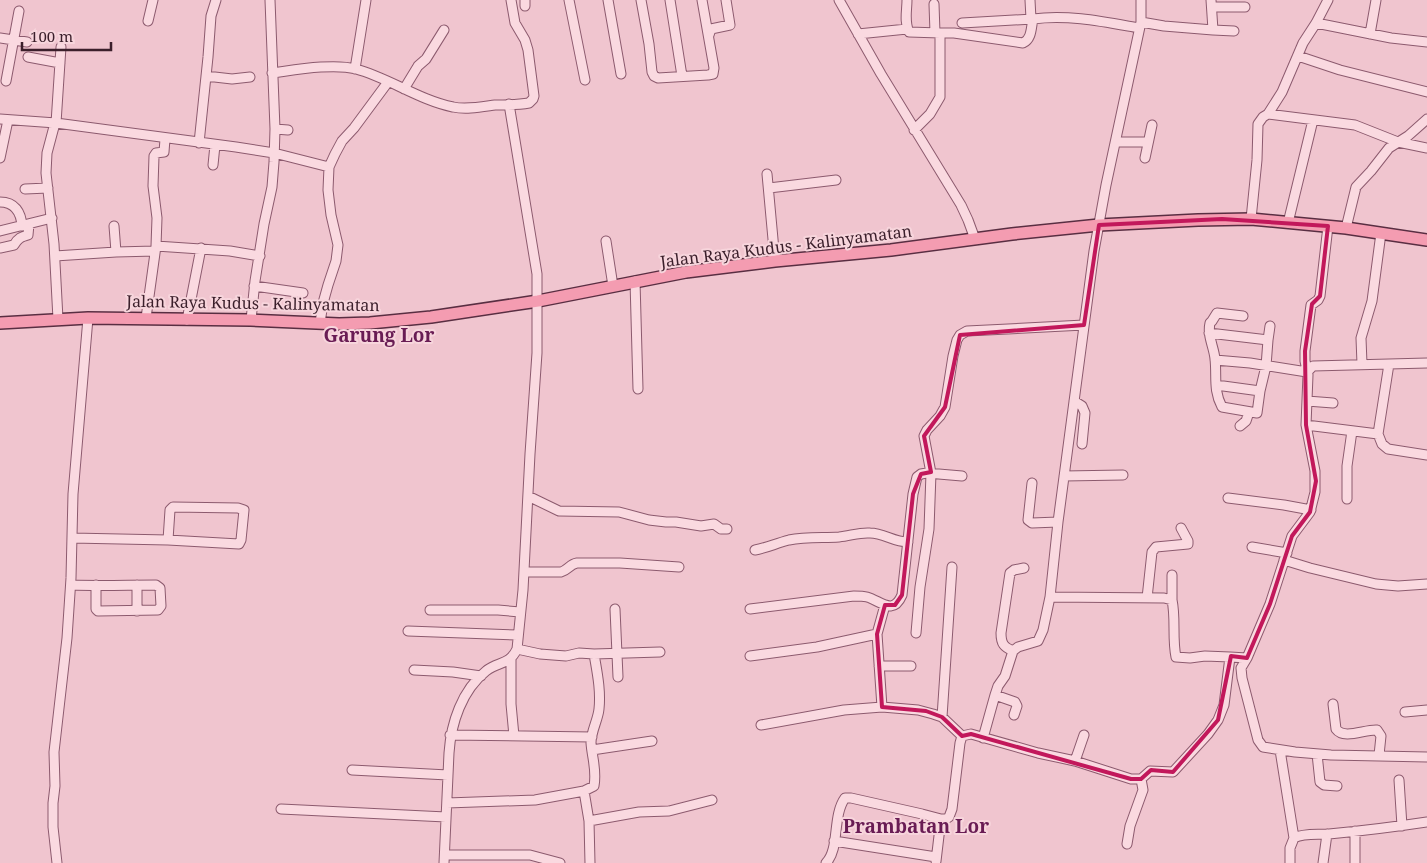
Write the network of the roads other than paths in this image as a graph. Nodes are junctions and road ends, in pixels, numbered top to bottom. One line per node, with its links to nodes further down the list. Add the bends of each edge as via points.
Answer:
1 (153, 0): 23 (street)
2 (216, 0): 46 (street, via 211,16)
3 (270, 0): 44 (street)
4 (366, 0): 43 (street)
5 (511, 0): 54 (street, via 515,22 528,50 534,96 529,103)
6 (569, 0): 49 (street)
7 (608, 0): 45 (street)
8 (641, 0): 47 (street, via 654,76)
9 (670, 0): 47 (street)
10 (702, 0): 34 (street)
11 (726, 0): 34 (street, via 730,26 711,29)
12 (839, 0): 32 (street)
13 (907, 0): 27 (street)
14 (1030, 0): 22 (street)
15 (1141, 0): 26 (street)
16 (1328, 0): 25 (street)
17 (1376, 0): 33 (street)
18 (1212, 3): 20 (street); 29 (street)
19 (934, 4): 31 (street)
20 (1245, 6)
21 (18, 11): 36 (street)
22 (1032, 19): 24 (street); 26 (street, via 1078,19); 31 (street, via 1030,37 1023,42 954,32)
23 (148, 21)
24 (962, 23)
25 (1316, 23): 33 (street); 40 (street)
26 (1140, 25): 29 (street); 66 (street)
27 (907, 29): 31 (street, via 911,33); 32 (street)
28 (444, 30): 52 (street)
29 (1213, 30): 30 (street)
30 (1234, 31)
31 (937, 33): 63 (street, via 940,97 930,114)
32 (858, 34): 63 (street)
33 (1370, 34): 38 (street)
34 (709, 35): 47 (street, via 714,74)
35 (0, 38): 36 (street)
36 (13, 40): 37 (street); 50 (street)
37 (27, 42)
38 (1427, 42)
39 (61, 47): 42 (street)
40 (1298, 56): 53 (street); 55 (street)
41 (28, 57): 42 (street)
42 (60, 63): 59 (street)
43 (355, 69): 44 (street, via 322,68); 51 (street)
44 (272, 74): 61 (street)
45 (622, 74)
46 (206, 76): 48 (street); 69 (street)
47 (682, 76)
48 (250, 77)
49 (585, 80)
50 (6, 81)
51 (388, 82): 52 (street); 76 (street, via 342,141)
52 (404, 89): 54 (street, via 452,107)
53 (1427, 92)
54 (509, 104): 107 (street, via 538,274)
55 (1268, 114): 58 (street); 84 (street, via 1258,124)
56 (4, 119): 59 (street); 65 (street)
57 (1427, 119): 68 (street)
58 (1313, 120): 68 (street, via 1355,125); 85 (street)
59 (55, 123): 64 (street); 79 (street, via 46,161)
60 (1152, 125): 67 (street)
61 (275, 129): 62 (street); 72 (street)
62 (288, 130)
63 (914, 130): 93 (street, via 960,205)
64 (165, 139): 69 (street); 97 (street, via 164,152 154,156)
65 (2, 141): 73 (street)
66 (1116, 142): 67 (street); 87 (street)
67 (1148, 142): 74 (street)
68 (1398, 142): 71 (street); 90 (street, via 1356,187)
69 (199, 143): 70 (street)
70 (215, 144): 72 (street); 75 (street)
71 (1427, 148)
72 (274, 153): 76 (street); 101 (street, via 272,187)
73 (0, 158)
74 (1145, 158)
75 (213, 165)
76 (330, 167): 115 (street, via 328,190 338,245)
77 (767, 174): 80 (street)
78 (836, 180): 80 (street)
79 (48, 188): 81 (street); 83 (street)
80 (769, 188): 102 (street)
81 (25, 189)
82 (0, 202): 86 (street, via 10,203 16,208)
83 (52, 218): 86 (street); 100 (street)
84 (1252, 219): 85 (main road, Jalan Raya Kudus - Kalinyamatan); 87 (main road, Jalan Raya Kudus - Kalinyamatan)
85 (1288, 222): 89 (main road, Jalan Raya Kudus - Kalinyamatan)
86 (26, 225): 91 (street); 96 (street, via 28,235 16,240 14,245)
87 (1099, 225): 93 (main road, Jalan Raya Kudus - Kalinyamatan); 116 (street)
88 (114, 226): 99 (street)
89 (1328, 226): 90 (main road, Jalan Raya Kudus - Kalinyamatan); 125 (street, via 1320,296 1310,311 1305,351)
90 (1346, 228): 92 (main road, Jalan Raya Kudus - Kalinyamatan)
91 (0, 231)
92 (1381, 233): 94 (main road, Jalan Raya Kudus - Kalinyamatan); 122 (street, via 1372,301 1361,338)
93 (974, 239): 102 (main road, Jalan Raya Kudus - Kalinyamatan, via 899,250)
94 (1427, 240)
95 (606, 241): 105 (street)
96 (0, 248)
97 (156, 248): 98 (street); 99 (street); 110 (street)
98 (201, 248): 101 (street); 112 (street)
99 (116, 252): 100 (street)
100 (55, 256): 111 (street)
101 (260, 256): 104 (street)
102 (775, 261): 103 (main road, Jalan Raya Kudus - Kalinyamatan)
103 (635, 281): 105 (main road, Jalan Raya Kudus - Kalinyamatan); 127 (street)
104 (254, 286): 106 (street); 113 (street)
105 (613, 286): 107 (main road, Jalan Raya Kudus - Kalinyamatan)
106 (303, 293)
107 (538, 301): 115 (main road, Jalan Raya Kudus - Kalinyamatan, via 397,321); 144 (street)
108 (1243, 316): 118 (street, via 1217,313 1210,323)
109 (88, 318): 110 (main road, Jalan Raya Kudus - Kalinyamatan); 111 (main road, Jalan Raya Kudus - Kalinyamatan); 151 (street)
110 (146, 318): 112 (main road, Jalan Raya Kudus - Kalinyamatan)
111 (58, 319): 114 (main road, Jalan Raya Kudus - Kalinyamatan)
112 (187, 320): 113 (main road, Jalan Raya Kudus - Kalinyamatan)
113 (251, 320): 115 (main road, Jalan Raya Kudus - Kalinyamatan)
114 (0, 323)
115 (320, 323)
116 (1084, 325): 129 (street); 139 (street, via 967,331 960,335 952,356 945,407 924,436)
117 (1270, 326): 119 (street)
118 (1209, 333): 119 (street); 120 (street)
119 (1268, 340): 124 (street)
120 (1215, 360): 124 (street); 126 (street)
121 (1427, 363): 123 (street)
122 (1362, 364): 123 (street); 125 (street, via 1313,366)
123 (1389, 364): 136 (street)
124 (1266, 366): 125 (street); 128 (street)
125 (1307, 372): 130 (street)
126 (1216, 385): 128 (street); 132 (street, via 1222,407)
127 (638, 389)
128 (1260, 392): 132 (street, via 1257,413)
129 (1074, 401): 137 (street, via 1086,413); 142 (street)
130 (1307, 401): 131 (street); 133 (street)
131 (1333, 402)
132 (1249, 412): 134 (street)
133 (1306, 425): 135 (street); 147 (street, via 1316,481)
134 (1240, 426)
135 (1352, 431): 136 (street); 146 (street)
136 (1378, 434): 138 (street, via 1388,449)
137 (1082, 444)
138 (1427, 454)
139 (931, 473): 141 (street); 153 (street, via 921,474 915,483); 176 (street, via 929,529)
140 (1123, 475): 142 (street)
141 (962, 476)
142 (1064, 476): 148 (street)
143 (1032, 483): 148 (street, via 1030,522)
144 (528, 496): 150 (street, via 559,511 619,512 648,520 700,526 714,524 720,529); 160 (street)
145 (1228, 498): 147 (street)
146 (1347, 498)
147 (1311, 510): 156 (street, via 1295,531)
148 (1058, 522): 166 (street)
149 (1181, 528): 167 (street, via 1188,544 1156,547 1152,552)
150 (727, 529)
151 (72, 538): 152 (street); 163 (street)
152 (168, 540): 152 (street, via 239,544 244,510 173,507 170,510)
153 (908, 542): 155 (street, via 865,533 789,540); 169 (street, via 902,596 895,604)
154 (1252, 547): 156 (street)
155 (755, 550)
156 (1285, 557): 162 (street, via 1376,584); 185 (street, via 1270,604 1249,651)
157 (679, 567): 160 (street, via 577,563 561,572)
158 (952, 567): 198 (street)
159 (1024, 568): 180 (street, via 1010,573 1001,633 1001,642)
160 (524, 572): 174 (street)
161 (1172, 575): 168 (street)
162 (1427, 584)
163 (71, 585): 164 (street); 234 (street, via 54,752 53,827)
164 (96, 585): 165 (street); 173 (street, via 98,611)
165 (137, 585): 173 (street); 173 (street, via 158,585 161,606 158,610)
166 (1050, 597): 167 (street); 180 (street, via 1039,639)
167 (1147, 598): 168 (street)
168 (1172, 600): 185 (street, via 1176,657)
169 (885, 605): 171 (street, via 866,596 854,596); 177 (street)
170 (615, 609): 182 (street)
171 (750, 609)
172 (430, 610): 174 (street)
173 (137, 611)
174 (520, 612): 178 (street)
175 (408, 631): 178 (street)
176 (916, 633)
177 (877, 634): 184 (street, via 817,647); 187 (street)
178 (518, 635): 179 (street)
179 (517, 649): 183 (street, via 566,656); 186 (street)
180 (1013, 651): 192 (street)
181 (660, 652): 182 (street)
182 (616, 653): 183 (street); 191 (street)
183 (594, 654): 204 (street, via 599,708)
184 (750, 656)
185 (1239, 657): 208 (street, via 1258,740 1263,748); 215 (street, via 1218,720 1208,734 1173,772 1150,770)
186 (511, 659): 190 (street, via 493,666); 202 (street)
187 (879, 666): 188 (street); 194 (street)
188 (911, 666)
189 (414, 670): 190 (street)
190 (481, 676): 200 (street, via 464,698)
191 (618, 677)
192 (995, 695): 197 (street, via 1015,702); 205 (street)
193 (1333, 704): 210 (street, via 1338,733 1377,730 1381,736)
194 (882, 707): 198 (street, via 926,711); 199 (street)
195 (1427, 710): 196 (street)
196 (1405, 712)
197 (1014, 715)
198 (942, 717): 203 (street)
199 (761, 724)
200 (450, 735): 202 (street); 214 (street)
201 (1084, 735): 212 (street)
202 (514, 736): 204 (street)
203 (962, 736): 205 (street, via 971,734); 223 (street, via 952,809 949,817)
204 (592, 737): 207 (street)
205 (983, 738): 212 (street)
206 (652, 741): 207 (street)
207 (592, 750): 218 (street, via 594,786)
208 (1280, 750): 209 (street); 229 (street)
209 (1317, 754): 210 (street); 217 (street, via 1320,782)
210 (1380, 755): 211 (street)
211 (1427, 756)
212 (1075, 761): 215 (street, via 1131,779)
213 (352, 770): 214 (street)
214 (448, 774): 220 (street)
215 (1141, 779): 231 (street, via 1143,790)
216 (1399, 780): 226 (street)
217 (1337, 786)
218 (584, 791): 220 (street, via 535,800); 224 (street)
219 (712, 800): 224 (street, via 669,811 639,812)
220 (447, 803): 222 (street)
221 (281, 809): 222 (street)
222 (446, 817): 232 (street)
223 (941, 819): 230 (street, via 847,798 837,819); 233 (street)
224 (589, 821): 236 (street)
225 (1427, 822): 226 (street)
226 (1402, 826): 227 (street)
227 (1355, 830): 228 (street); 240 (street)
228 (1327, 834): 229 (street); 239 (street)
229 (1294, 838): 238 (street)
230 (834, 841): 233 (street); 237 (street)
231 (1127, 844)
232 (445, 859): 235 (street, via 530,855)
233 (936, 860)
234 (57, 863)
235 (560, 863)
236 (590, 863)
237 (826, 863)
238 (1290, 863)
239 (1323, 863)
240 (1355, 863)

